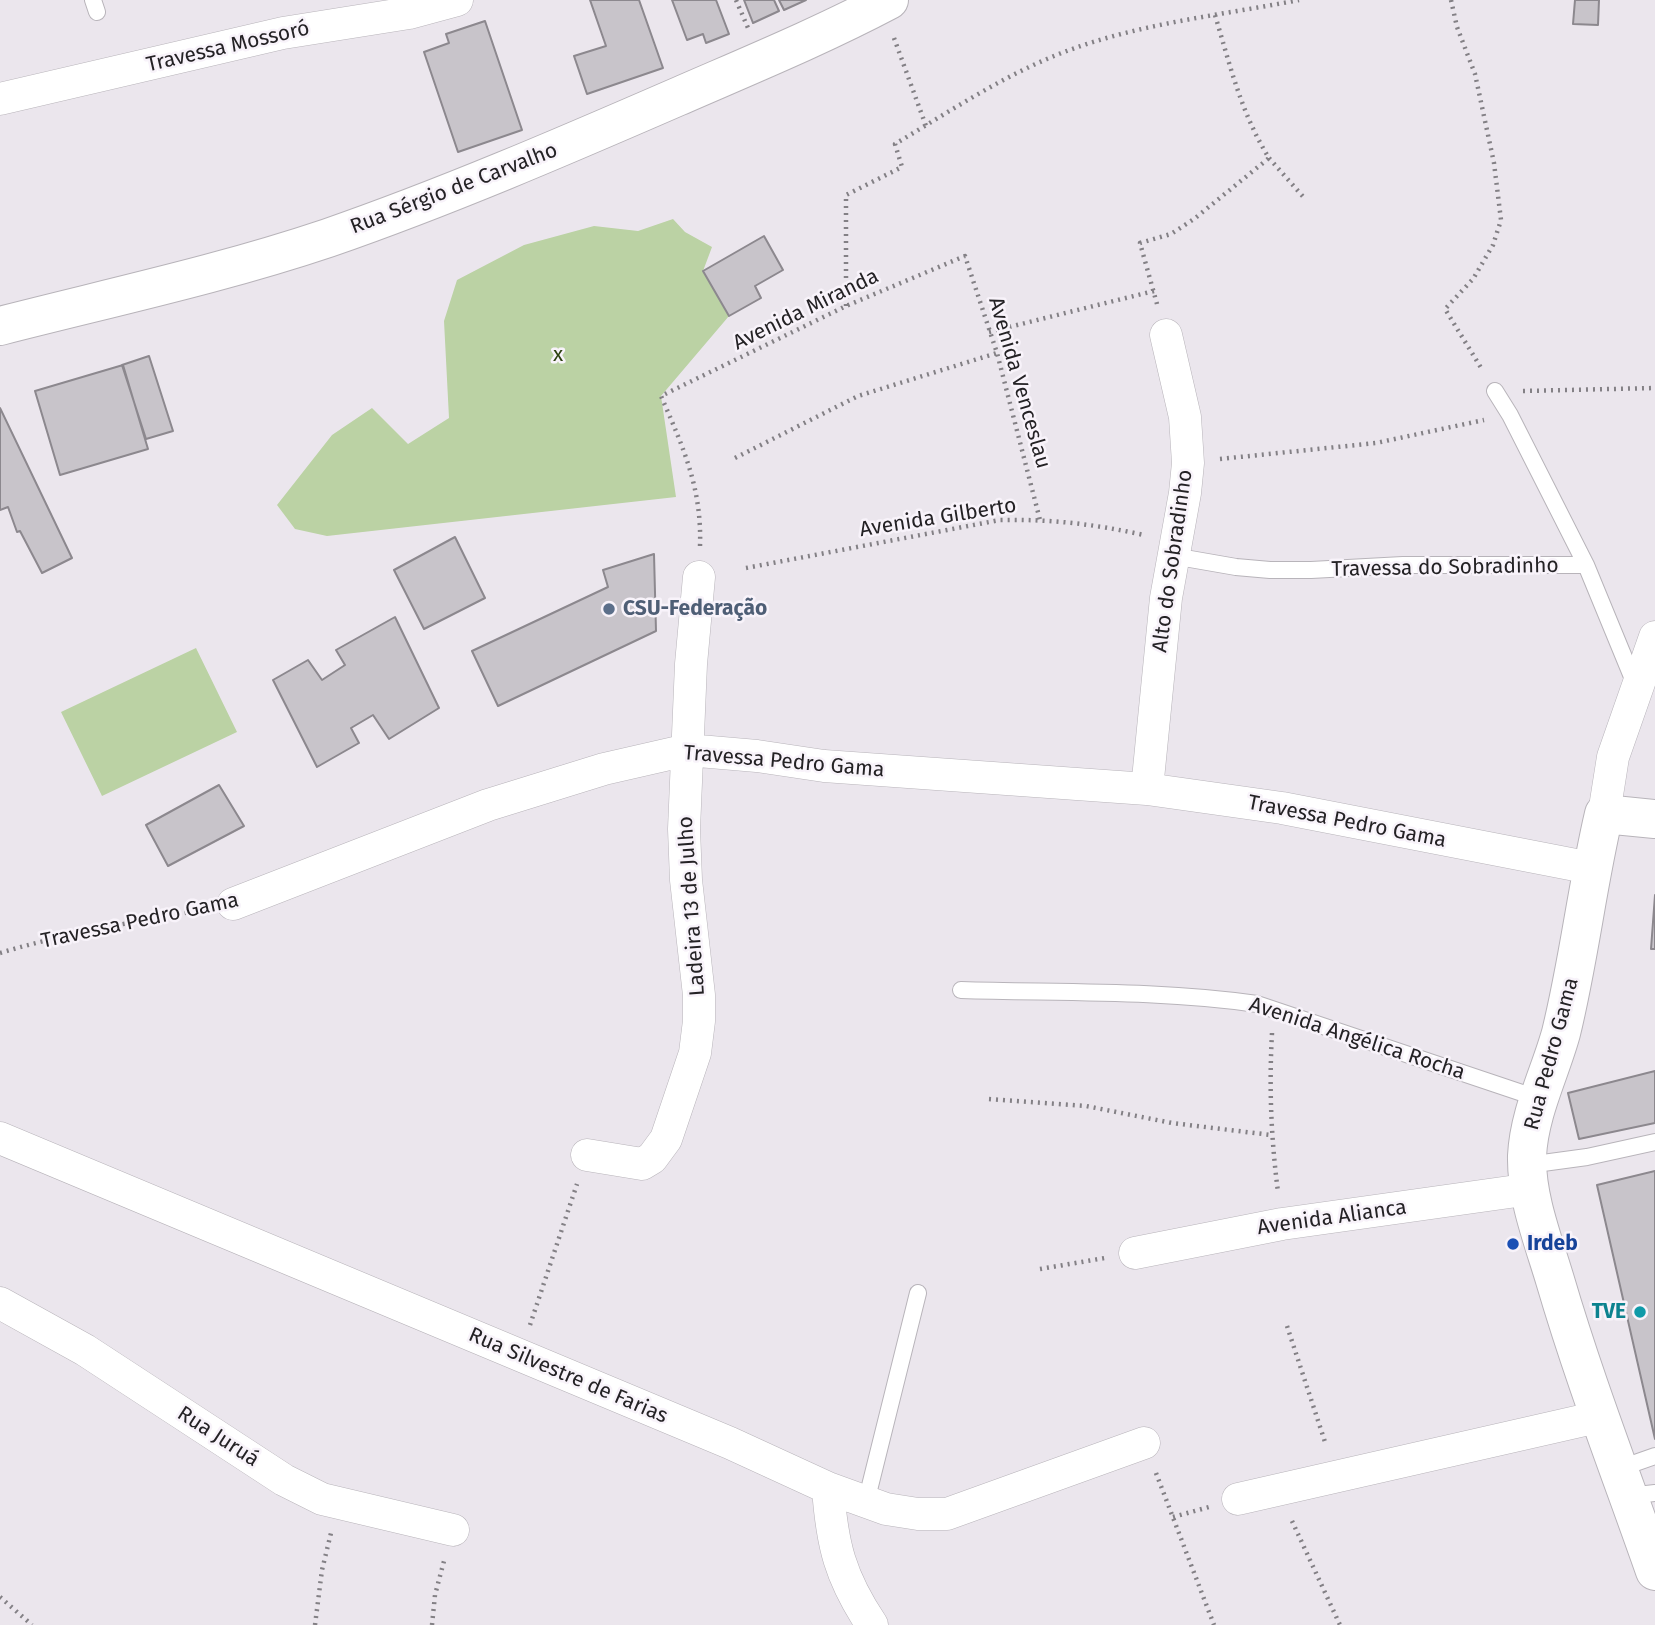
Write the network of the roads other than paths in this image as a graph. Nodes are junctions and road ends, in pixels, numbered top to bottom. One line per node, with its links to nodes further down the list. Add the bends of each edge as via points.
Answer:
1 (457, 0): 3 (street, Travessa Mossoró, via 409,13 283,33)
2 (885, 2): 4 (street, Rua Sérgio de Carvalho, via 571,143 326,238)
3 (0, 99)
4 (0, 326)
5 (1166, 335): 7 (street, Alto do Sobradinho, via 1185,416 1188,463)
6 (1495, 391): 8 (lane)
7 (1174, 548): 8 (lane, Travessa do Sobradinho, via 1236,567 1270,570); 13 (street, Alto do Sobradinho)
8 (1586, 565): 11 (lane, Travessa do Sobradinho)
9 (699, 577): 12 (street, Ladeira 13 de Julho)
10 (1655, 637): 11 (street, Rua Pedro Gama)
11 (1636, 687): 14 (street, Rua Pedro Gama, via 1614,757)
12 (687, 750): 13 (street, Travessa Pedro Gama, via 824,766); 17 (street, Travessa Pedro Gama, via 604,769 488,805); 22 (street, Ladeira 13 de Julho, via 686,880 699,995 695,1052 666,1139 652,1158 642,1164)
13 (1147, 789): 16 (street, Travessa Pedro Gama, via 1282,808)
14 (1604, 814): 15 (street); 16 (street, Rua Pedro Gama)
15 (1655, 819)
16 (1591, 868): 19 (street, Rua Pedro Gama, via 1573,979)
17 (233, 904)
18 (961, 990): 19 (lane, Avenida Angélica Rocha, via 1229,1000 1274,1008)
19 (1539, 1099): 23 (street, Rua Pedro Gama, via 1531,1127)
20 (0, 1138): 31 (street, Rua Silvestre de Farias)
21 (1655, 1142): 23 (lane, via 1587,1157)
22 (587, 1155)
23 (1530, 1177): 24 (street, Avenida Alianca); 27 (street, Rua Pedro Gama, via 1542,1239)
24 (1135, 1253)
25 (918, 1293): 33 (lane)
26 (0, 1303): 34 (street, Rua Juruá, via 85,1350 284,1480 322,1499)
27 (1598, 1417): 30 (street, Rua Pedro Gama); 32 (street)
28 (1144, 1443): 33 (street, Rua Silvestre de Farias, via 947,1514 896,1511)
29 (1655, 1456): 30 (lane)
30 (1634, 1486): 35 (street, Rua Pedro Gama)
31 (828, 1488): 33 (street, Rua Silvestre de Farias); 36 (street, via 831,1532 840,1566)
32 (1238, 1499)
33 (866, 1502)
34 (453, 1530)
35 (1655, 1571)
36 (871, 1625)

